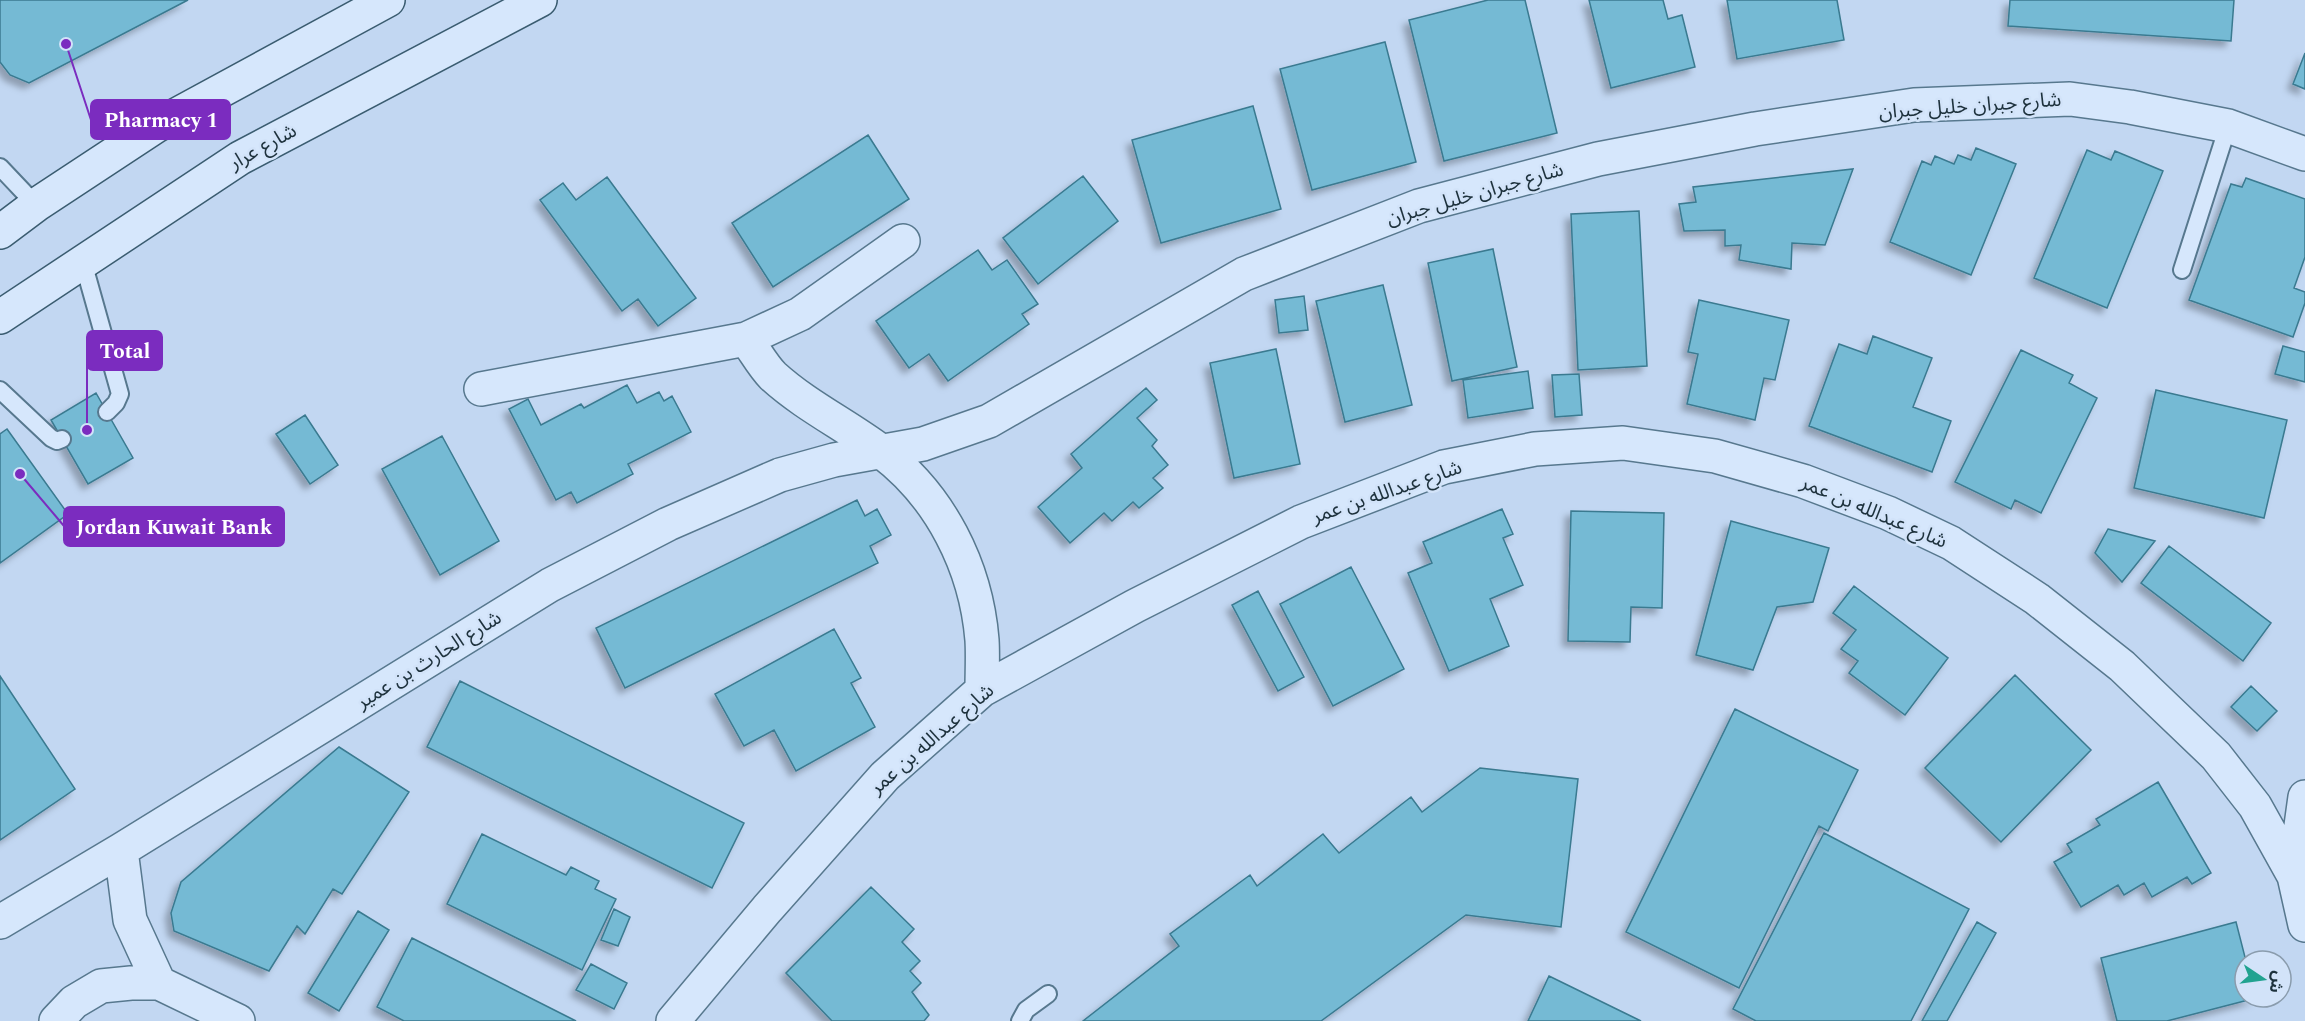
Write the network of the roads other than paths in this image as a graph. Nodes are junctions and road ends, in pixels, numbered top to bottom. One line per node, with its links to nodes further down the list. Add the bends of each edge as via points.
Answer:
1 (387, 0): 6 (street, via 156,126)
2 (540, 0): 9 (street, شارع عرار, via 240,158)
3 (2228, 126): 4 (street, شارع جبران خليل جبران); 10 (lane); 17 (street, شارع جبران خليل جبران, via 2070,99 1914,105 1755,129 1598,159 1419,206 1244,274 989,421 923,444)
4 (2305, 154)
5 (0, 167): 6 (lane)
6 (36, 206): 7 (street)
7 (0, 232)
8 (903, 241): 12 (street, via 800,314)
9 (83, 261): 11 (street, شارع عرار); 15 (lane, via 120,394)
10 (2182, 270)
11 (0, 317)
12 (746, 339): 13 (street); 17 (street, via 771,374 802,400)
13 (481, 389)
14 (0, 390): 16 (lane, via 51,438)
15 (107, 412)
16 (62, 439)
17 (882, 453): 18 (street, via 930,499 958,546 982,639); 20 (street, شارع الحارث بن عمير, via 834,460 780,475 668,524 560,580)
18 (982, 690): 21 (street, شارع عبدالله بن عمر, via 1301,522 1444,467 1535,449 1623,443 1715,456 1803,481 1888,513 1951,543 2037,599 2122,666 2216,756 2255,806); 28 (street, شارع عبدالله بن عمر, via 885,776)
19 (2305, 797): 21 (street)
20 (121, 850): 22 (street, شارع الحارث بن عمير); 24 (street, via 130,920)
21 (2294, 876): 23 (street, شارع عبدالله بن عمر)
22 (0, 922)
23 (2305, 925)
24 (159, 983): 26 (street, via 101,986 74,1002); 27 (street)
25 (1048, 994): 29 (lane, via 1026,1010)
26 (56, 1021)
27 (238, 1021)
28 (673, 1021)
29 (1020, 1021)

